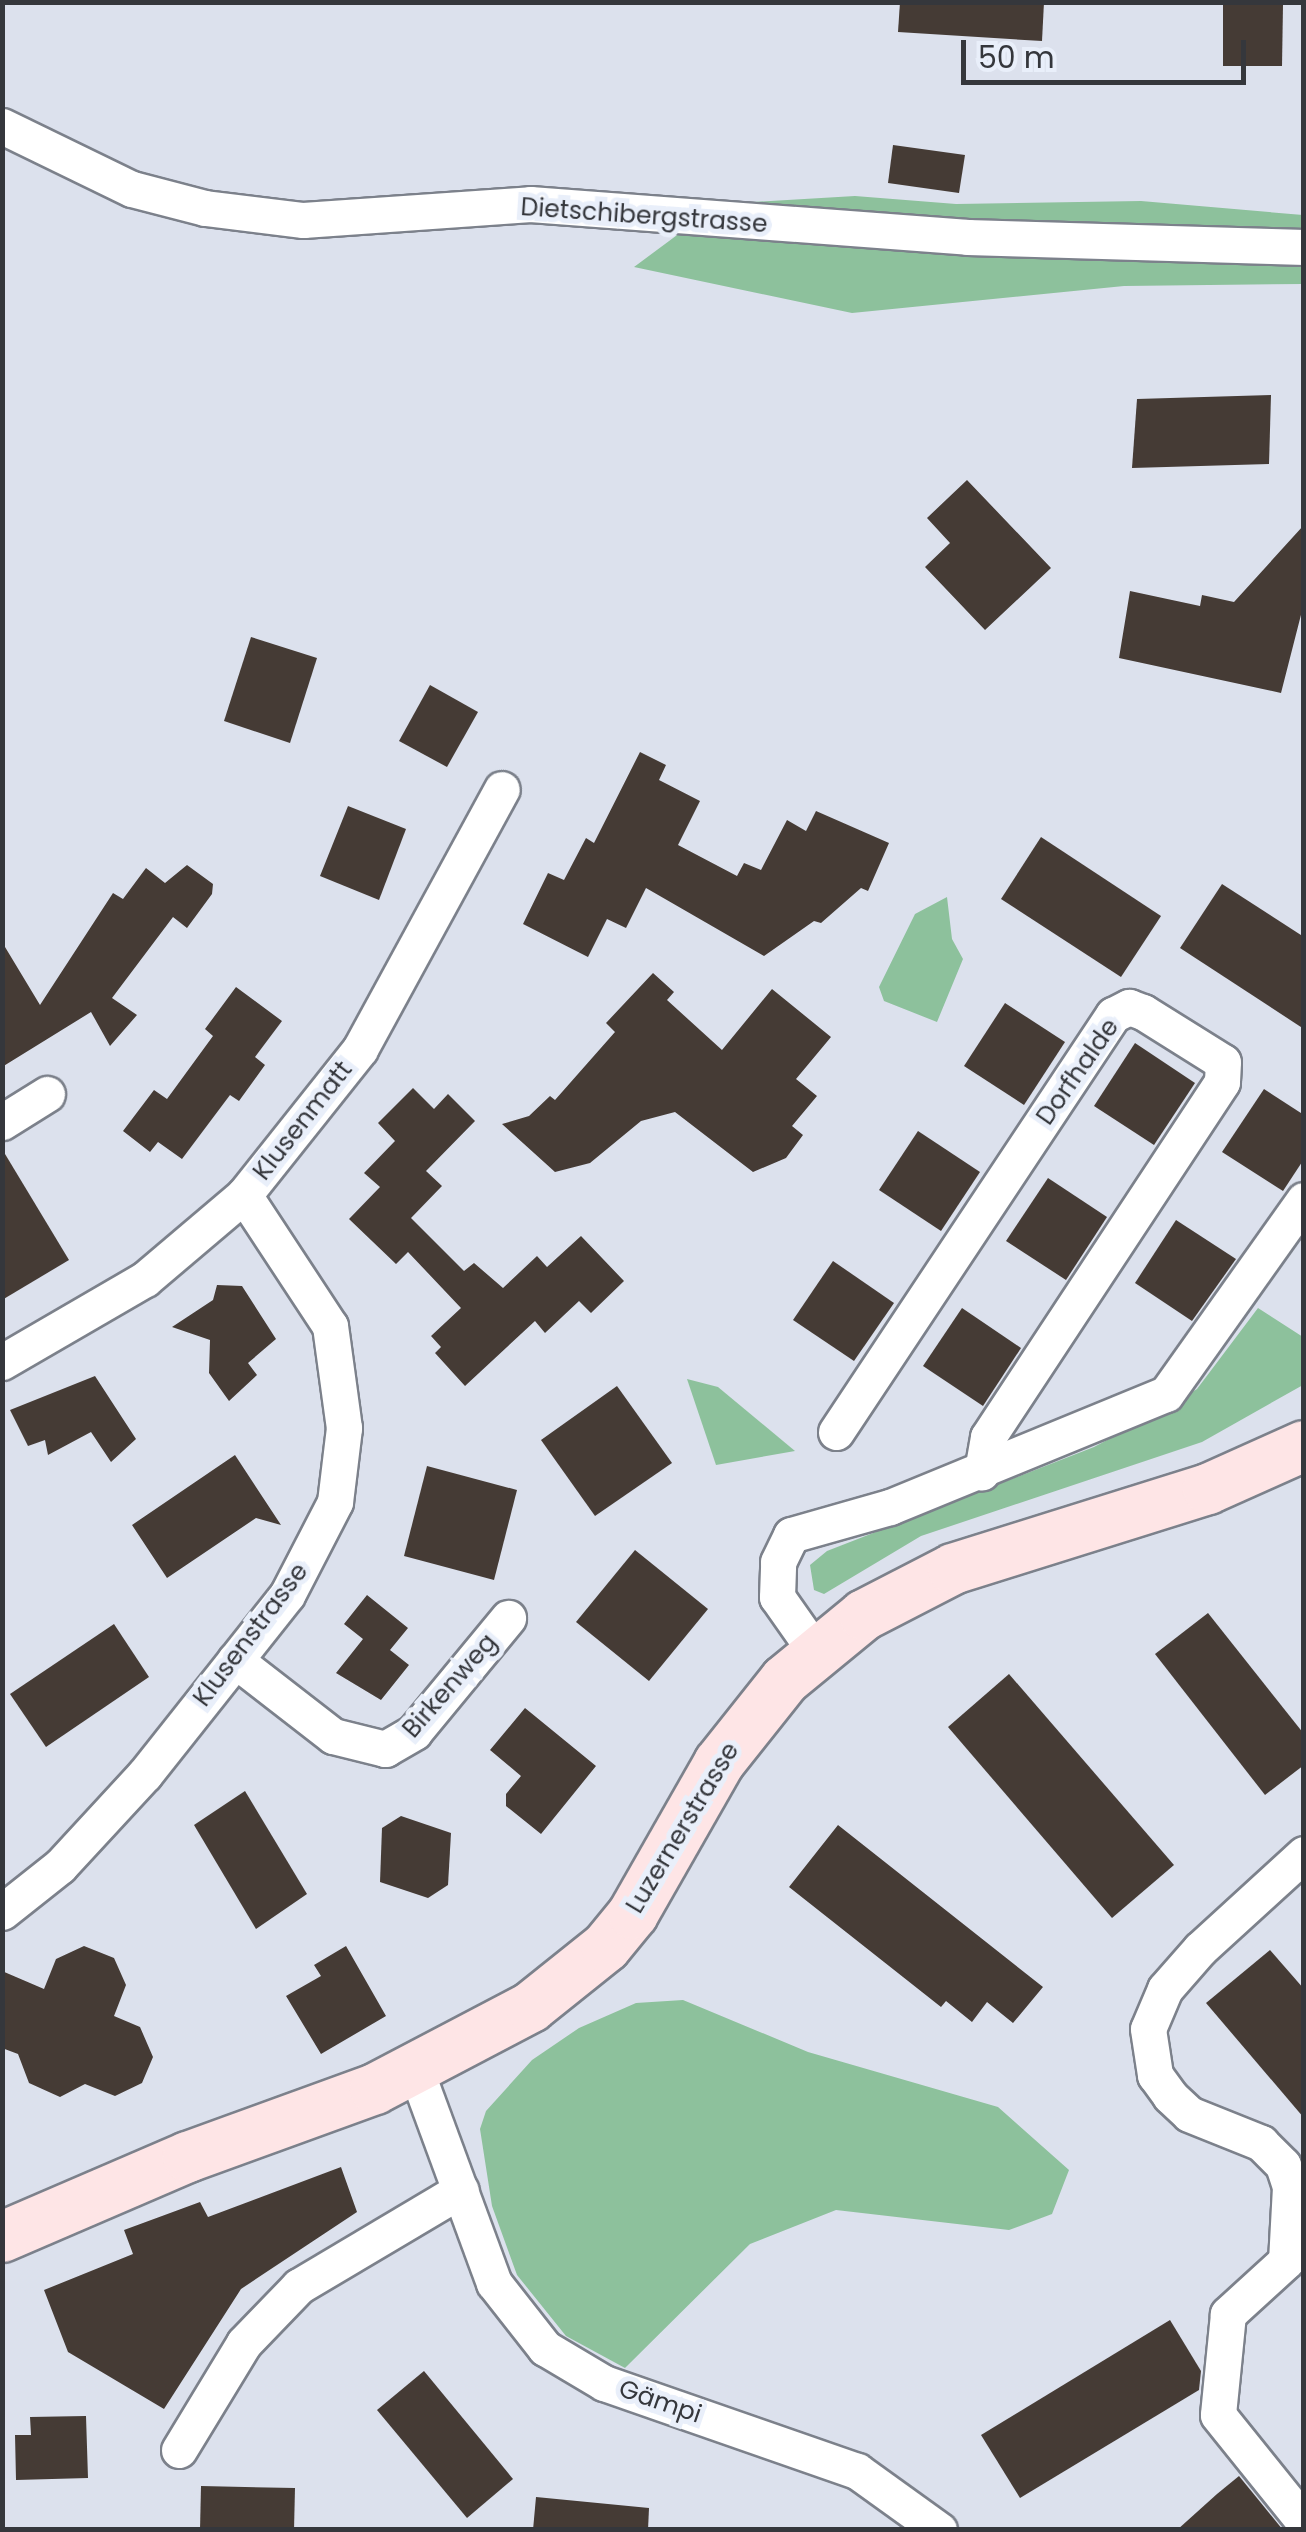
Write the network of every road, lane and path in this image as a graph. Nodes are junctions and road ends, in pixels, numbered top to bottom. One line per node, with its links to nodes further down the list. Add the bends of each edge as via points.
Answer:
1 (2, 126): 2 (street, Dietschibergstrasse, via 132,189 204,208 303,220 530,204 968,238)
2 (1304, 247)
3 (502, 789): 6 (street, Klusenmatt, via 369,1035)
4 (47, 1094): 5 (street)
5 (2, 1122)
6 (244, 1194): 8 (street, Klusenmatt, via 145,1279); 14 (street, Klusenstrasse, via 330,1326 342,1386 344,1465 321,1538)
7 (1304, 1200): 11 (street, via 1166,1394)
8 (2, 1362)
9 (836, 1432): 11 (street, Dorfhalde, via 1113,1015 1129,1007 1223,1062 1222,1082 988,1436)
10 (1304, 1446): 13 (main road, Luzernerstrasse, via 1208,1490 953,1568 893,1598)
11 (982, 1472): 13 (street, via 792,1536 778,1562 777,1597)
12 (508, 1618): 14 (street, Birkenweg, via 414,1732 385,1749 332,1736)
13 (815, 1651): 17 (main road, Luzernerstrasse, via 739,1734 662,1869 606,1947 531,2007)
14 (235, 1660): 16 (street, Klusenstrasse, via 121,1802 60,1866)
15 (1304, 1854): 19 (street, via 1200,1949 1165,1989 1148,2029 1156,2075 1170,2096 1189,2114 1261,2143 1282,2165)
16 (2, 1912)
17 (416, 2071): 18 (street, Gämpi); 20 (main road, Luzernerstrasse, via 188,2156)
18 (461, 2190): 21 (street, via 299,2286 244,2342); 23 (street, Gämpi, via 494,2284 561,2360 644,2398 856,2471)
19 (1298, 2219): 22 (street, via 1286,2261 1228,2314 1218,2415)
20 (2, 2237)
21 (179, 2450)
22 (1304, 2522)
23 (939, 2530)

